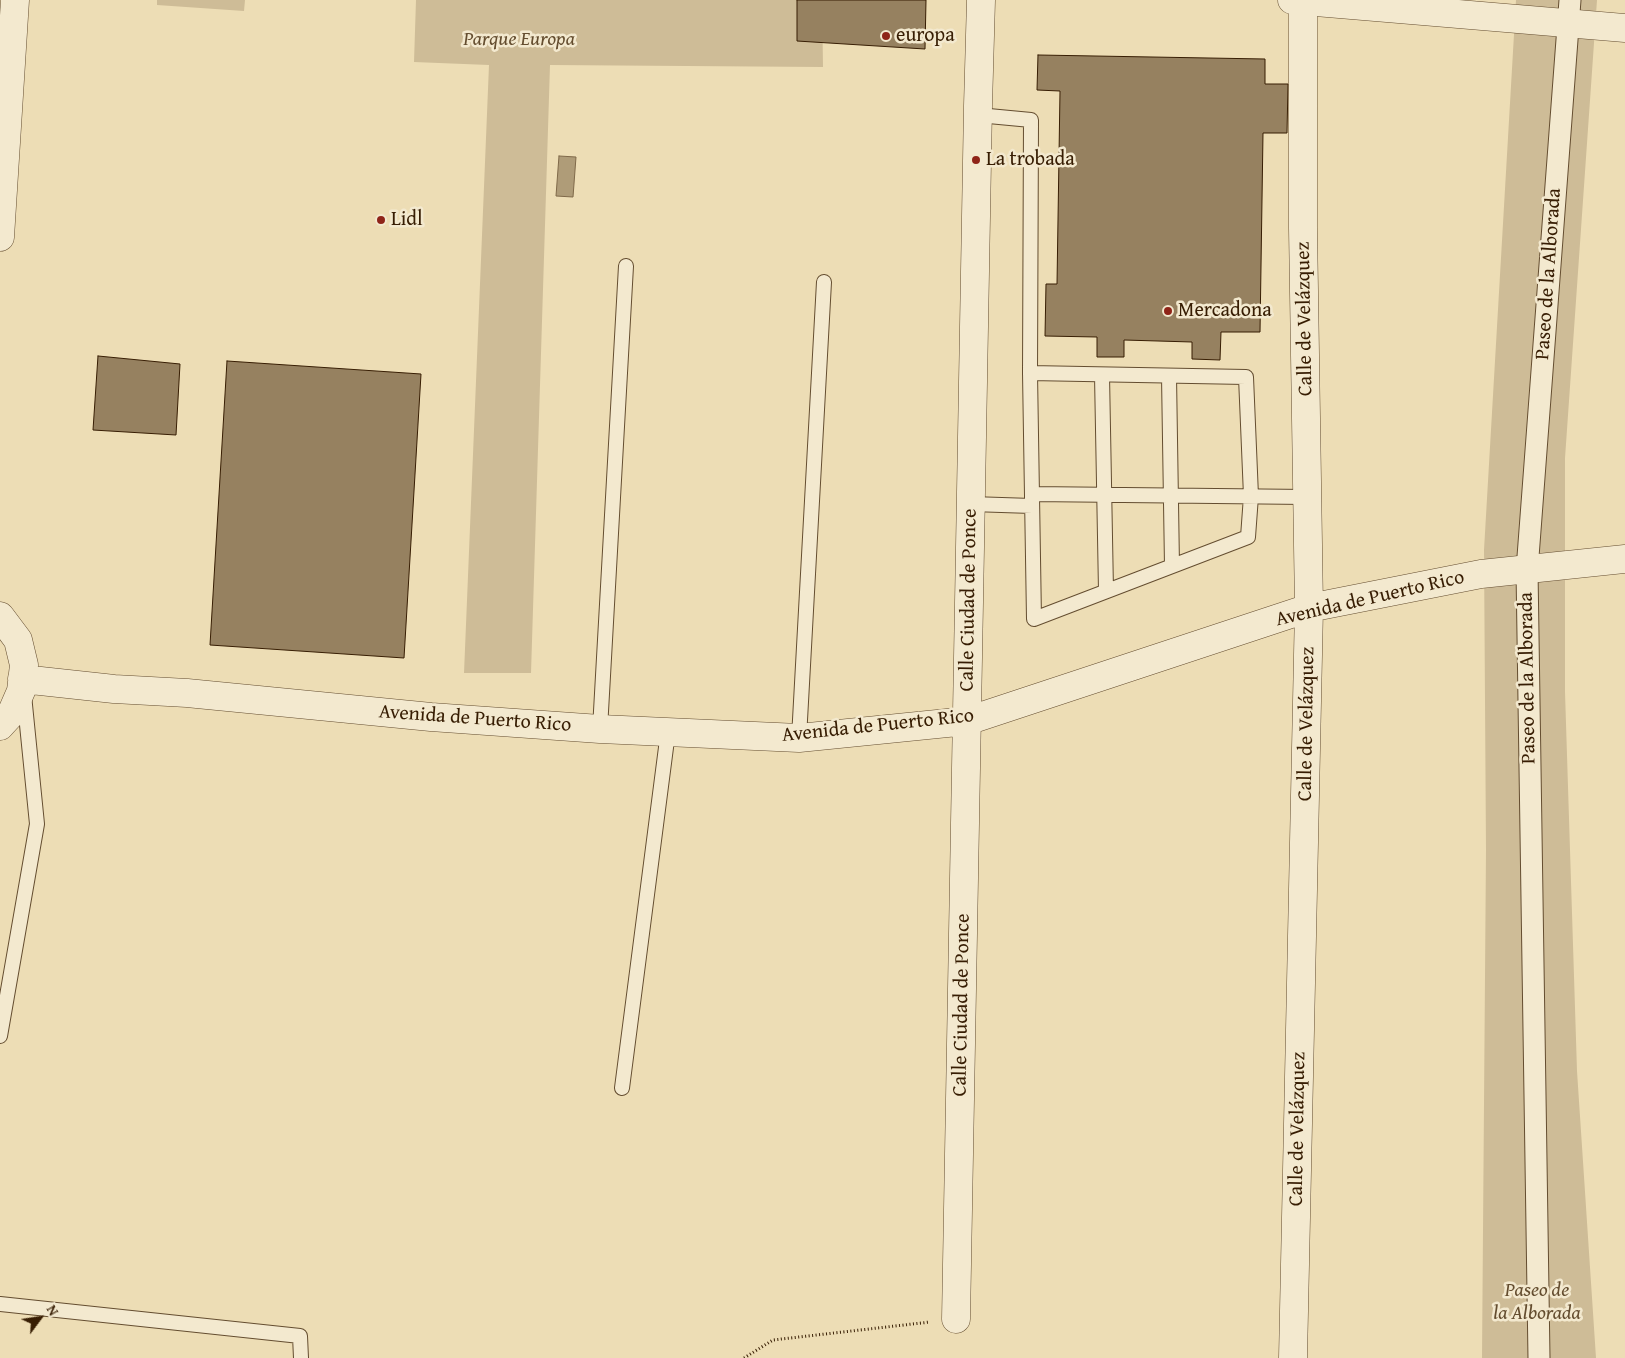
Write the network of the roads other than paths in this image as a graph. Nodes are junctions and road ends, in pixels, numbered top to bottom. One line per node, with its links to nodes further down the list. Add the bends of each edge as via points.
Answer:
1 (14, 0): 8 (street)
2 (981, 0): 7 (street, Calle Ciudad de Ponce)
3 (1292, 0): 4 (street)
4 (1303, 0): 5 (street); 17 (street, Calle de Velázquez)
5 (1569, 11): 6 (street); 22 (street, Paseo de la Alborada)
6 (1625, 28)
7 (978, 115): 11 (lane, via 1031,120); 19 (street, Calle Ciudad de Ponce)
8 (0, 237)
9 (626, 266): 29 (lane)
10 (824, 282): 31 (lane)
11 (1030, 374): 12 (lane); 18 (lane)
12 (1102, 375): 13 (lane); 14 (lane)
13 (1169, 376): 15 (lane); 16 (lane, via 1246,377)
14 (1104, 494): 15 (lane); 18 (lane); 23 (lane)
15 (1171, 495): 16 (lane); 21 (lane)
16 (1251, 496): 17 (lane); 21 (lane, via 1248,537)
17 (1307, 497): 24 (street, Calle de Velázquez)
18 (1032, 500): 19 (lane); 23 (lane, via 1034,619)
19 (971, 504): 27 (street, Calle Ciudad de Ponce)
20 (1625, 559): 22 (street, Avenida de Puerto Rico)
21 (1172, 566): 23 (lane)
22 (1526, 570): 24 (street, Avenida de Puerto Rico, via 1481,574); 38 (street, Paseo de la Alborada)
23 (1106, 591)
24 (1309, 608): 27 (street, Avenida de Puerto Rico); 37 (street, Calle de Velázquez)
25 (0, 616): 26 (street, via 18,640 24,665)
26 (22, 679): 28 (street, via 12,714); 29 (street, Avenida de Puerto Rico, via 431,717); 32 (lane, via 37,824)
27 (967, 721): 31 (street, Avenida de Puerto Rico); 35 (street, Calle Ciudad de Ponce)
28 (0, 726)
29 (600, 729): 30 (street, Avenida de Puerto Rico)
30 (668, 732): 31 (street, Avenida de Puerto Rico); 33 (lane)
31 (799, 738)
32 (0, 1036)
33 (622, 1088)
34 (0, 1304): 36 (lane, via 300,1336)
35 (956, 1319)
36 (301, 1358)
37 (1293, 1358)
38 (1539, 1358)

